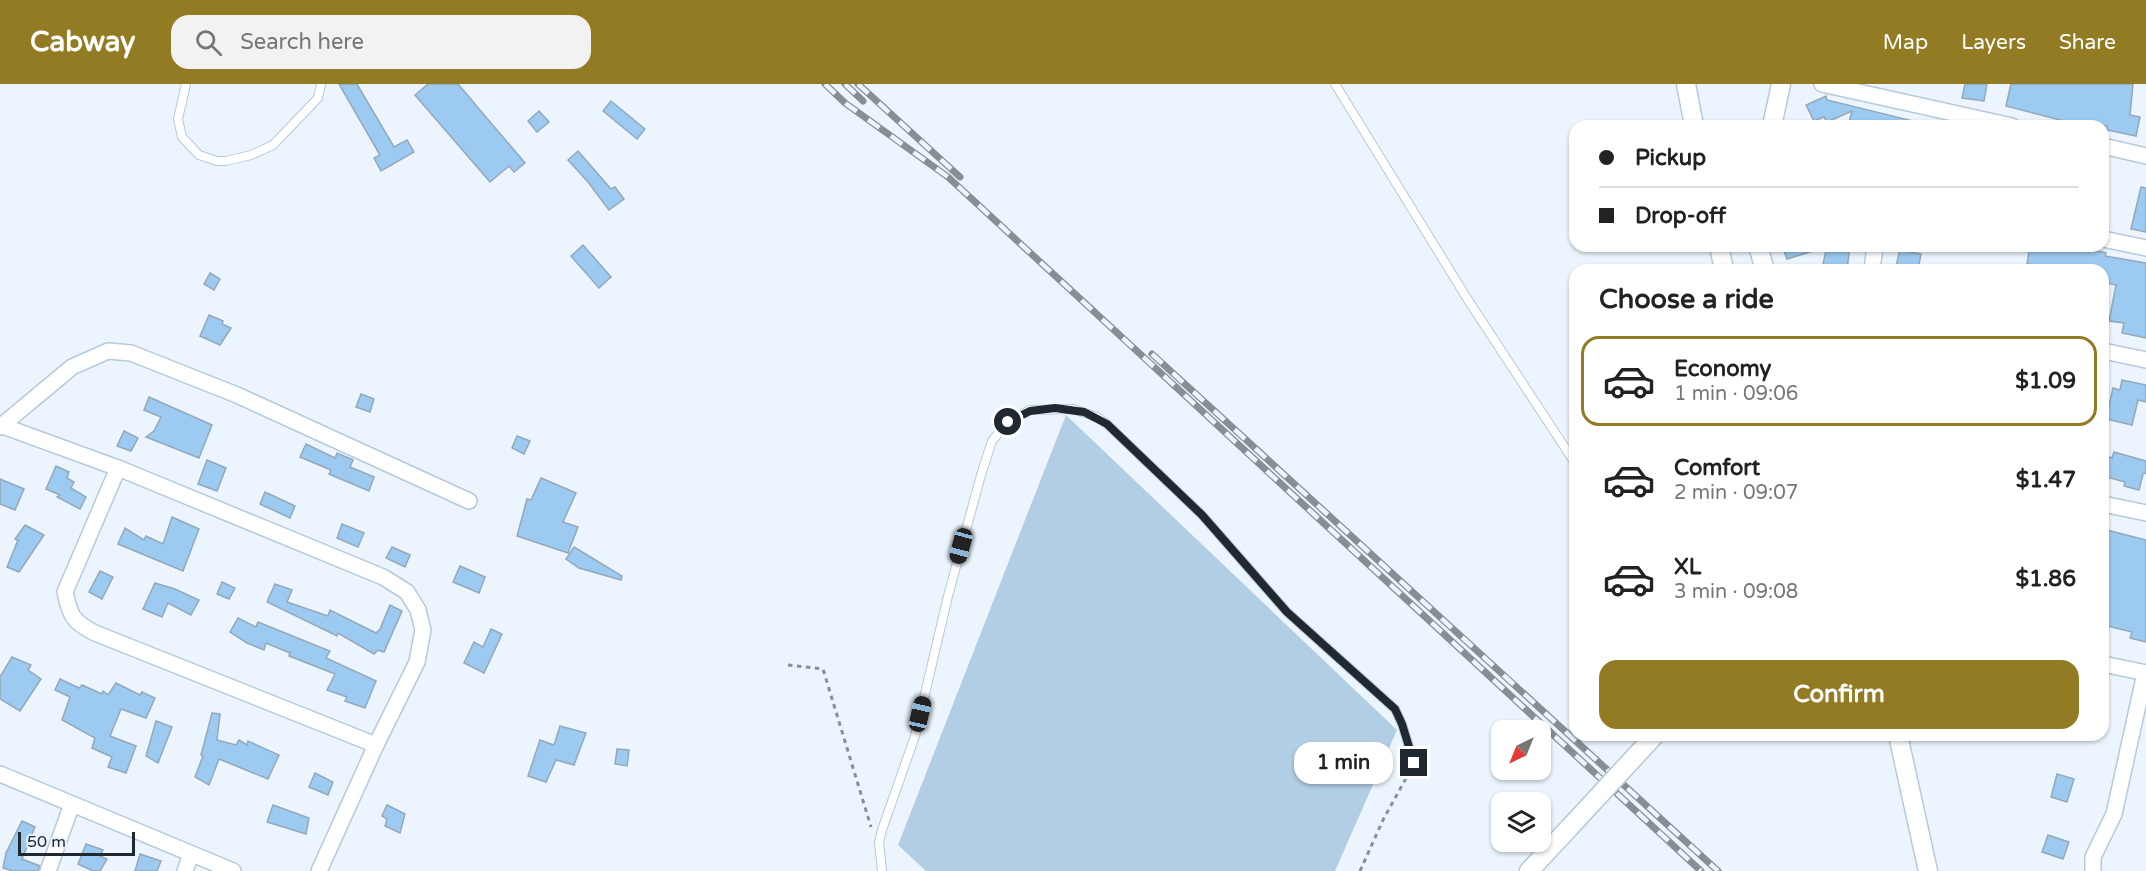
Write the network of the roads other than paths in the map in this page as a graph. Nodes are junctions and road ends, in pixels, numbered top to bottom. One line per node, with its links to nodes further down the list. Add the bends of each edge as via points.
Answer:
1 (186, 84): 2 (lane, via 178,119 182,137 199,155 217,161 251,155 273,145 318,98)
2 (321, 84)
3 (1335, 84): 17 (lane, via 1468,300)
4 (1686, 84): 7 (street)
5 (1781, 84): 8 (street)
6 (1822, 84): 9 (street)
7 (1693, 120)
8 (1773, 120)
9 (1985, 120)
10 (2109, 147): 11 (street)
11 (2146, 156)
12 (2109, 240): 13 (street)
13 (2146, 248)
14 (2109, 352): 15 (street)
15 (2146, 360)
16 (1, 426): 18 (street); 19 (street, via 72,367 108,351 131,353 237,395)
17 (1569, 454)
18 (118, 468): 26 (street, via 383,577 407,592 418,610 423,630 417,662); 26 (street, via 65,592 70,613 80,625)
19 (469, 501)
20 (2109, 505): 21 (street)
21 (2146, 513)
22 (2109, 665): 23 (street)
23 (2146, 673): 38 (street, via 2114,814 2093,857)
24 (1649, 741): 36 (street, bridge)
25 (1899, 741): 37 (street)
26 (376, 745): 34 (street)
27 (1414, 763): 35 (lane, via 1395,709 1287,612 1202,515 1128,443 1107,424 1084,412 1055,408 1030,411 1008,422 996,436 981,475 915,736 882,830)
28 (0, 774): 29 (street)
29 (72, 804): 30 (street); 31 (street)
30 (190, 854): 32 (street); 33 (street)
31 (48, 871)
32 (184, 871)
33 (233, 871)
34 (320, 871)
35 (882, 871)
36 (1529, 871)
37 (1928, 871)
38 (2092, 871)

